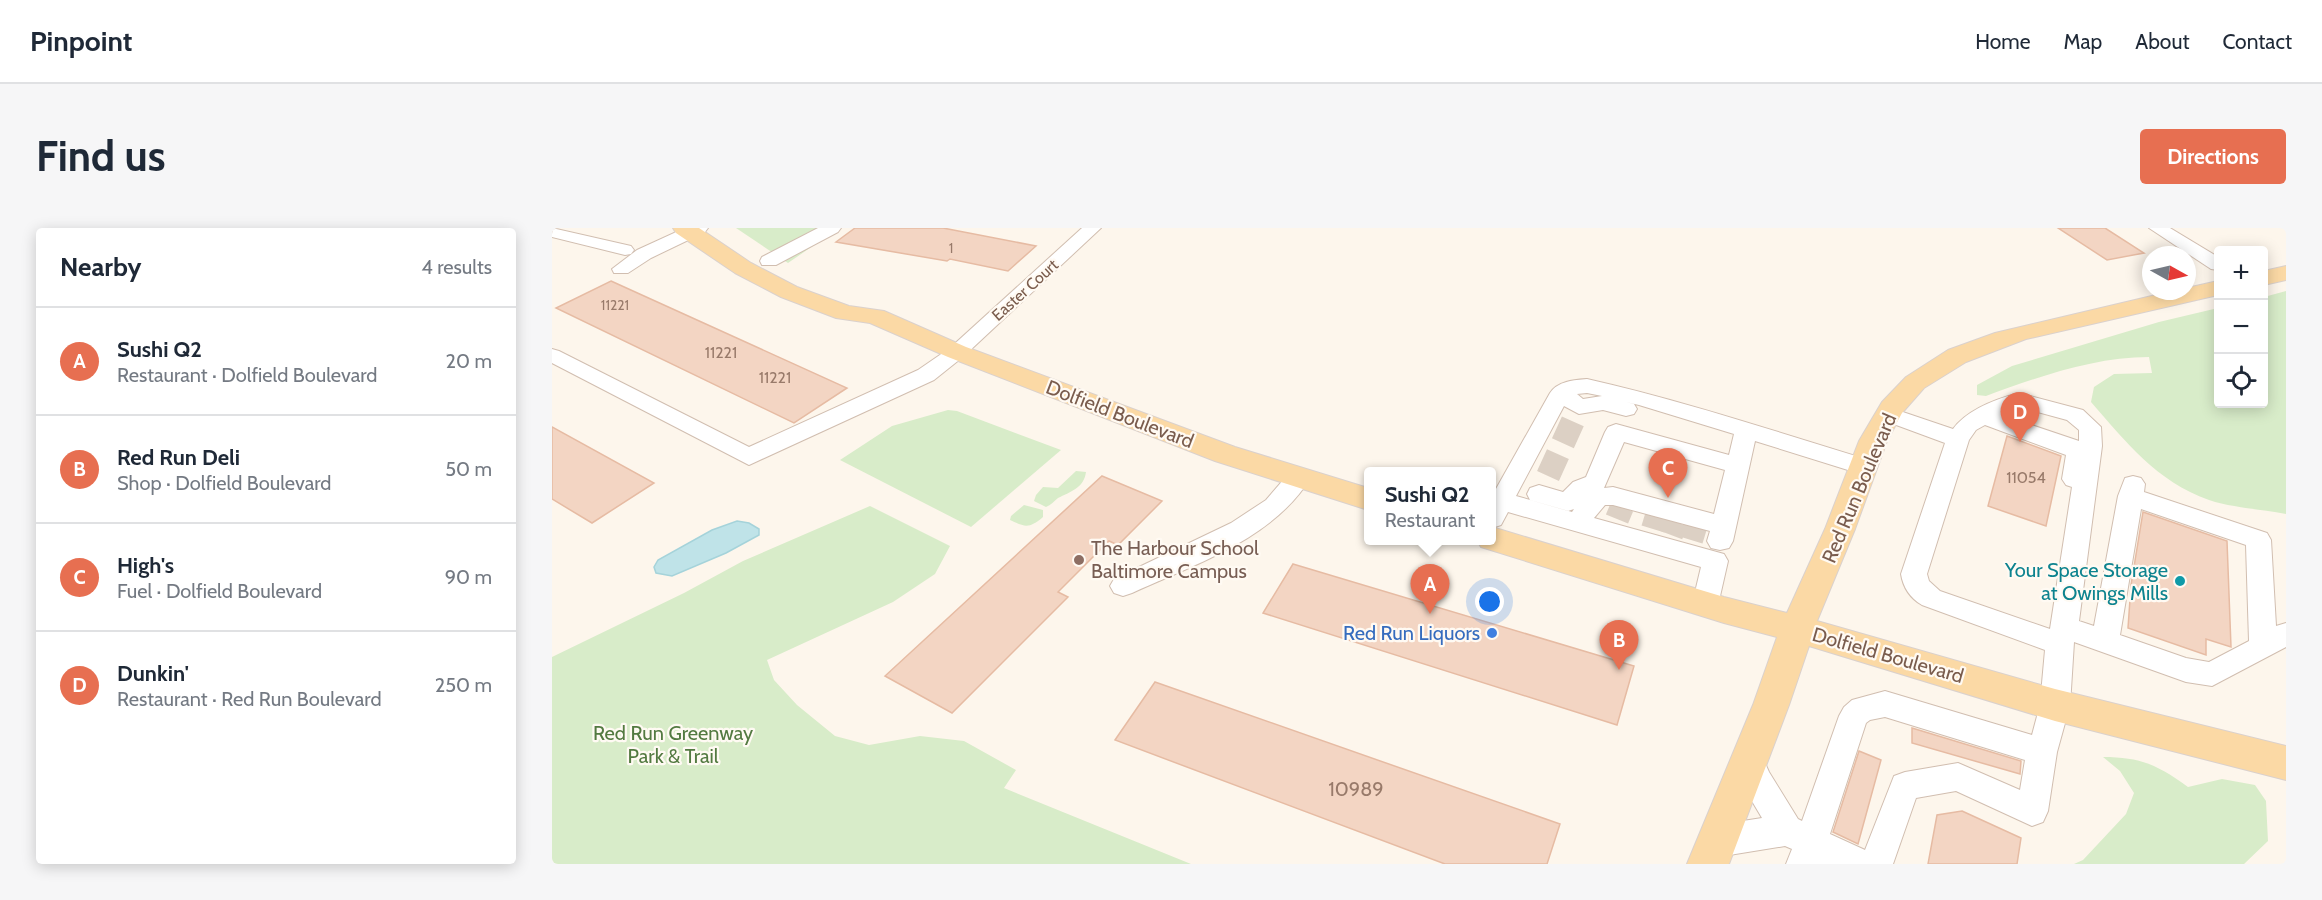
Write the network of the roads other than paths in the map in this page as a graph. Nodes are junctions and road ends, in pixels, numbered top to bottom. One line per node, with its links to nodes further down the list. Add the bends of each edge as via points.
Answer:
1 (718, 228): 10 (main road, Dolfield Boulevard)
2 (803, 228): 6 (street)
3 (1067, 228): 7 (street)
4 (2158, 228): 11 (street)
5 (691, 230): 12 (street); 16 (main road, Dolfield Boulevard, via 743,268 789,292 845,313)
6 (828, 230): 10 (street)
7 (1090, 230): 17 (street, Easter Court)
8 (552, 232): 9 (street)
9 (626, 250)
10 (769, 261): 16 (main road, Dolfield Boulevard, via 875,307)
11 (2214, 263)
12 (621, 269)
13 (2286, 273): 14 (main road)
14 (2268, 277)
15 (2214, 289): 20 (main road, Red Run Boulevard, via 2019,333 1983,345 1939,365 1910,387)
16 (875, 316): 17 (main road, Dolfield Boulevard)
17 (957, 352): 18 (street, Easter Court, via 911,384 749,457); 25 (main road, Dolfield Boulevard, via 1225,454)
18 (552, 355)
19 (1561, 393): 22 (street, via 1587,386 1611,390); 23 (street, via 1576,414 1603,403 1709,434); 28 (street)
20 (1893, 407): 21 (street); 24 (main road, Red Run Boulevard)
21 (1967, 428): 33 (street, via 2065,444 2076,451); 38 (street, via 1934,508 1915,581 1931,598); 38 (street, via 2007,403 2019,400 2075,415 2090,427 2090,449)
22 (1746, 430): 23 (street); 24 (street)
23 (1727, 462): 26 (street, via 1616,432 1596,482 1582,488 1568,502); 31 (street)
24 (1864, 467): 37 (main road, Red Run Boulevard)
25 (1299, 477): 27 (main road, Dolfield Boulevard); 35 (street, via 1283,498 1260,516)
26 (1540, 493): 28 (street); 29 (street)
27 (1364, 498)
28 (1496, 510)
29 (1576, 522): 30 (street); 30 (street, via 1598,497 1613,496)
30 (1655, 524): 31 (street); 34 (street)
31 (1723, 526): 34 (street)
32 (1496, 541): 36 (main road, Dolfield Boulevard)
33 (2064, 541)
34 (1715, 561): 36 (street)
35 (1123, 586)
36 (1705, 605): 37 (main road, Dolfield Boulevard)
37 (1797, 629): 41 (main road, Dolfield Boulevard); 43 (main road, Red Run Boulevard)
38 (2061, 635): 40 (street); 41 (street)
39 (2274, 641): 40 (street, via 2212,674 2186,670); 40 (street, via 2258,540 2131,490)
40 (2105, 643)
41 (2055, 705): 42 (street); 44 (main road, Dolfield Boulevard)
42 (2042, 752): 45 (street, via 1885,704 1863,709 1854,716); 48 (street, via 2032,811 1958,777 1905,786)
43 (1749, 762): 45 (street, via 1757,781); 46 (main road, Red Run Boulevard)
44 (2284, 763)
45 (1800, 845): 46 (street); 47 (street)
46 (1713, 853)
47 (1858, 864)
48 (1876, 864)

